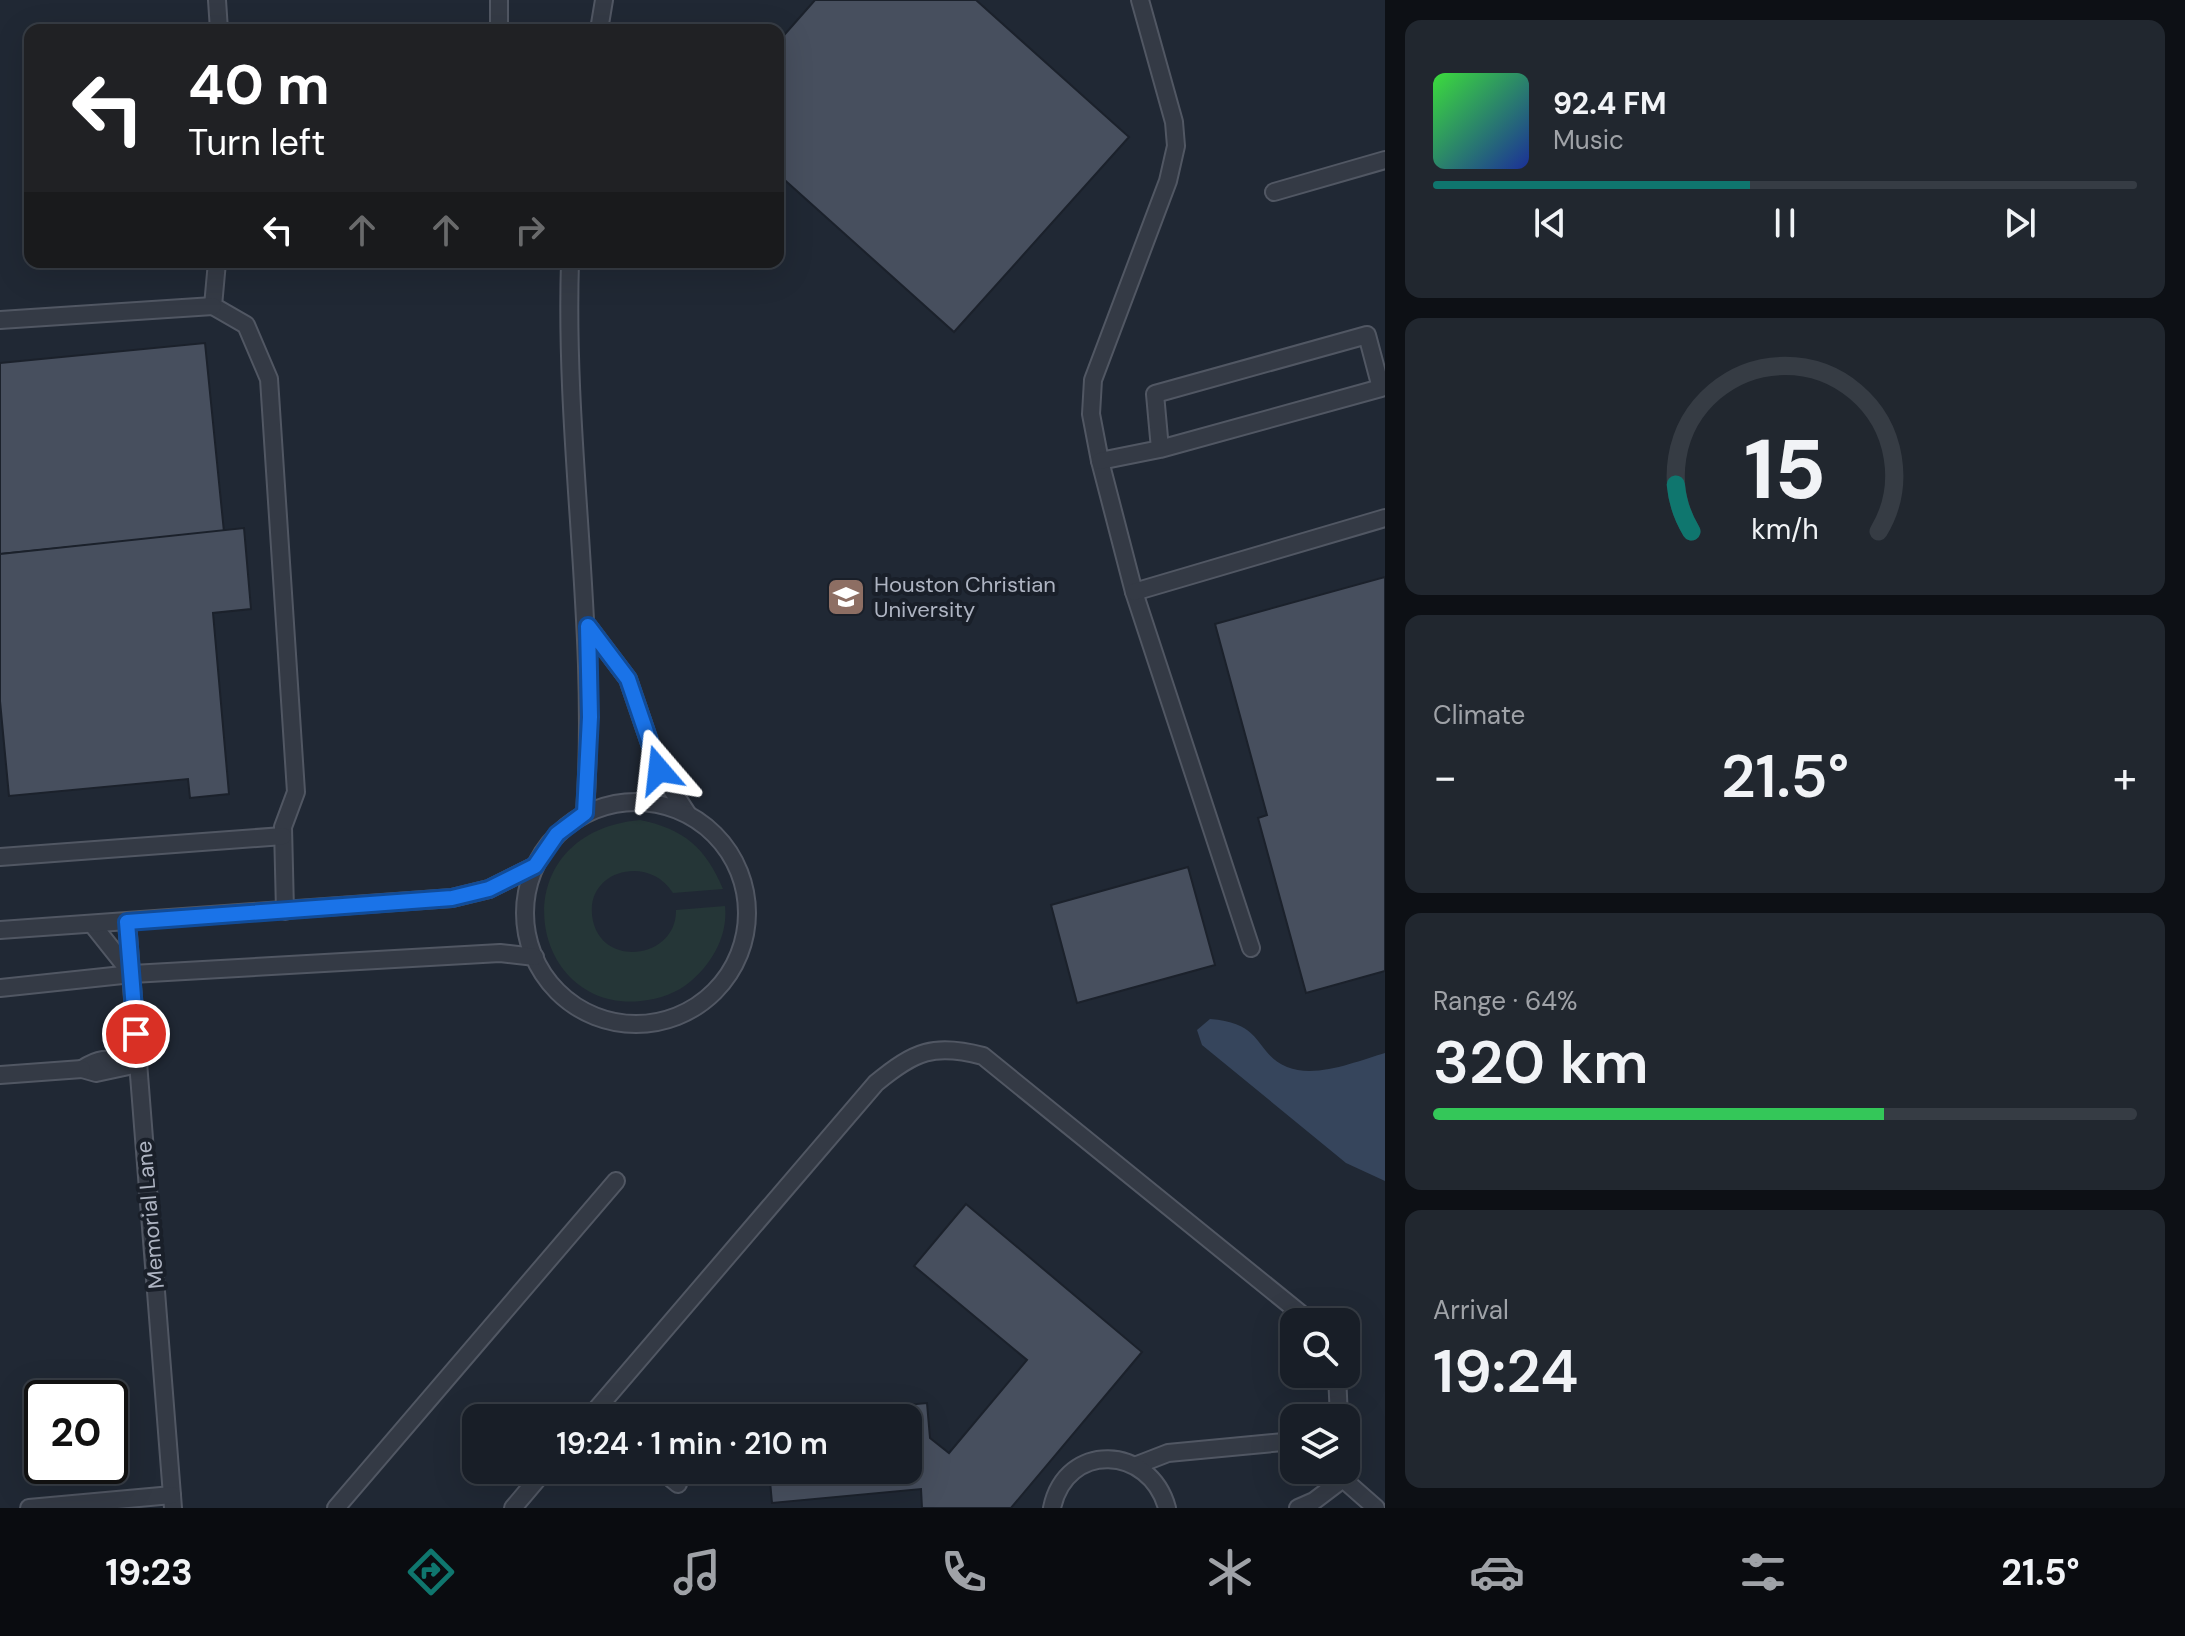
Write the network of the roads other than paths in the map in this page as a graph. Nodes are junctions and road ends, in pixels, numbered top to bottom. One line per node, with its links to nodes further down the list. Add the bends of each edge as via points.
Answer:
1 (217, 0): 5 (lane)
2 (499, 0): 6 (lane)
3 (604, 0): 7 (lane)
4 (1140, 0): 15 (lane, via 1176,146 1168,181 1093,380 1091,414)
5 (219, 24)
6 (499, 24)
7 (600, 24)
8 (1385, 160): 9 (lane)
9 (1274, 192)
10 (216, 268): 12 (lane)
11 (570, 268): 18 (lane, via 571,429)
12 (213, 306): 13 (lane); 21 (lane, via 246,325 269,379 296,792)
13 (0, 320)
14 (1160, 449): 14 (lane, via 1381,388 1367,335 1155,394); 15 (lane)
15 (1100, 461): 17 (lane)
16 (1385, 518): 17 (lane)
17 (1134, 592): 28 (lane)
18 (588, 626): 19 (lane); 20 (lane, via 628,679 659,770)
19 (585, 813): 20 (lane, via 619,802 642,802); 23 (lane, via 557,834)
20 (687, 813): 29 (lane, via 716,833 736,862 747,895 747,930 736,964 715,992 683,1014 646,1024 607,1021 572,1005 545,978)
21 (283, 836): 22 (lane); 24 (lane)
22 (0, 857)
23 (535, 866): 24 (lane, via 489,889 452,898); 29 (lane, via 525,904 528,942)
24 (285, 911): 25 (lane)
25 (127, 922): 26 (lane); 30 (lane, Memorial Lane)
26 (92, 924): 27 (lane); 30 (lane)
27 (0, 930)
28 (1251, 948)
29 (535, 957): 30 (lane, via 500,953)
30 (132, 974): 31 (lane); 32 (lane, Memorial Lane)
31 (0, 988)
32 (131, 1065): 33 (lane, via 113,1059 93,1061 82,1069); 42 (lane, Memorial Lane)
33 (0, 1075)
34 (616, 1181): 44 (lane)
35 (1294, 1308): 36 (lane, via 983,1056 945,1047 896,1067 876,1083)
36 (604, 1404)
37 (1280, 1442): 38 (lane, via 1168,1453)
38 (1137, 1465): 46 (lane, via 1118,1459 1080,1467 1065,1479); 47 (lane, via 1152,1477)
39 (533, 1484): 45 (lane)
40 (1332, 1484): 48 (lane)
41 (1351, 1484): 49 (lane)
42 (173, 1502): 43 (lane)
43 (29, 1508)
44 (336, 1508)
45 (513, 1508)
46 (1052, 1508)
47 (1167, 1508)
48 (1298, 1508)
49 (1376, 1508)

